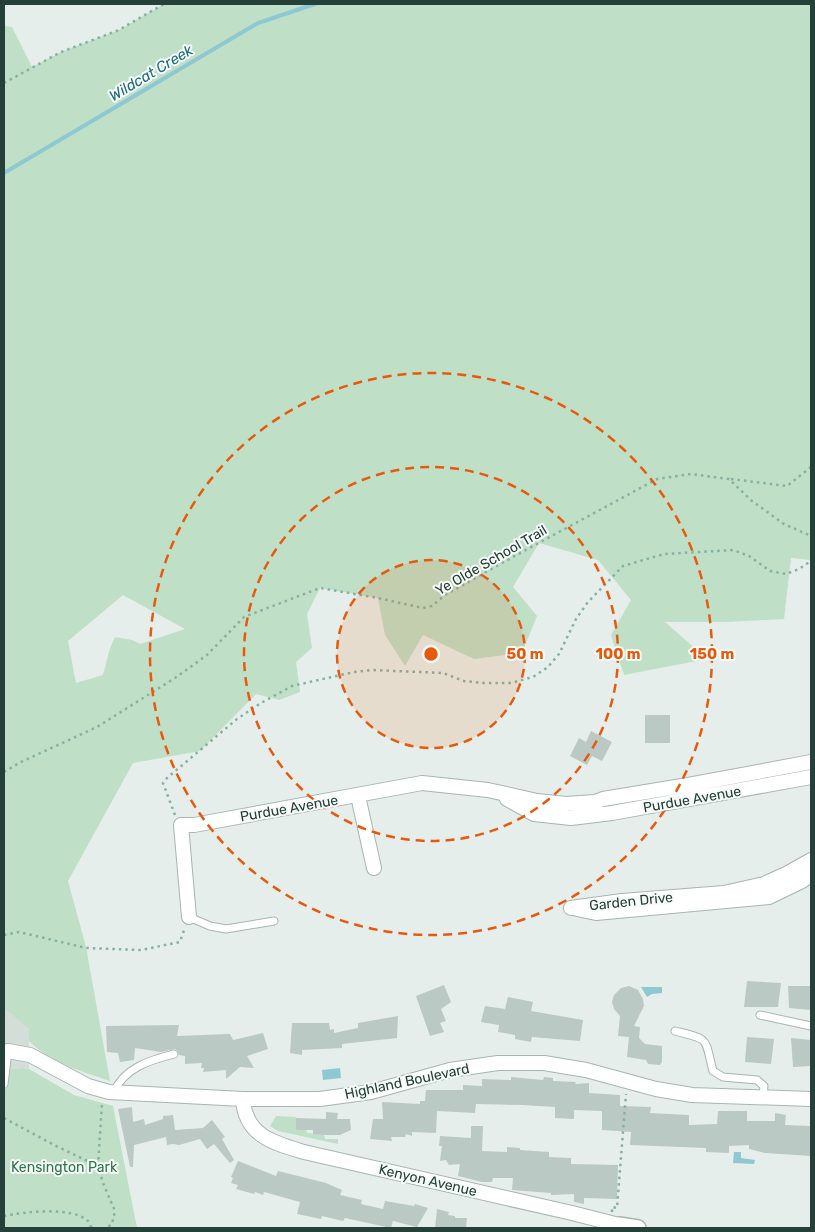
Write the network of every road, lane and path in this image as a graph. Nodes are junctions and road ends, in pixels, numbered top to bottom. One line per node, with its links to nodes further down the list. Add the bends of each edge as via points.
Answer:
1 (164, 4): 2 (path, via 119,30 62,52)
2 (4, 83)
3 (811, 467): 4 (path, Ye Olde School Trail, via 787,486)
4 (729, 479): 5 (path, via 784,524); 8 (path, Ye Olde School Trail, via 690,474 657,479 511,558 432,606 423,608 320,588 244,617 206,655 175,678 97,727)
5 (811, 536)
6 (811, 561): 12 (path, via 786,574 770,571 734,550 664,554 623,566 588,602 548,667 533,677 511,683 464,681 443,673 372,670 292,686 236,719 163,782 172,810)
7 (811, 762): 10 (street, Purdue Avenue, via 595,802 537,801)
8 (4, 772)
9 (811, 777): 10 (street, Purdue Avenue, via 570,818 534,814)
10 (488, 790): 11 (street, Purdue Avenue, via 422,783)
11 (358, 796): 12 (street, Purdue Avenue); 14 (street)
12 (181, 825): 16 (street)
13 (811, 860): 15 (street, Garden Drive, via 764,884 724,893 571,908 596,913 769,897)
14 (374, 868)
15 (811, 874)
16 (189, 917): 17 (lane, via 226,929); 18 (path, via 180,942 141,950 86,948 19,932)
17 (274, 921)
18 (4, 935)
19 (760, 1015): 20 (lane)
20 (811, 1026)
21 (675, 1032): 27 (lane, via 696,1036 706,1042 713,1071 723,1077 761,1082)
22 (8, 1051): 25 (lane); 26 (street, Highland Boulevard, via 30,1055 88,1086)
23 (174, 1054): 26 (lane, via 149,1062 124,1076)
24 (627, 1080): 27 (street, Highland Boulevard, via 692,1095); 28 (street, Highland Boulevard, via 544,1063 498,1063 450,1070 371,1092 320,1099); 33 (path, via 618,1208 612,1207)
25 (4, 1084)
26 (109, 1091): 28 (street, Highland Boulevard); 31 (path)
27 (763, 1098): 29 (street, Highland Boulevard)
28 (243, 1099): 33 (street, Kenyon Avenue, via 244,1113 258,1134 277,1144)
29 (811, 1099)
30 (4, 1118): 31 (path)
31 (98, 1166): 35 (path, via 115,1211 112,1224)
32 (4, 1216): 34 (path, via 58,1212 88,1221)
33 (616, 1226): 36 (street, Kenyon Avenue)
34 (92, 1228)
35 (106, 1228)
36 (638, 1228)

